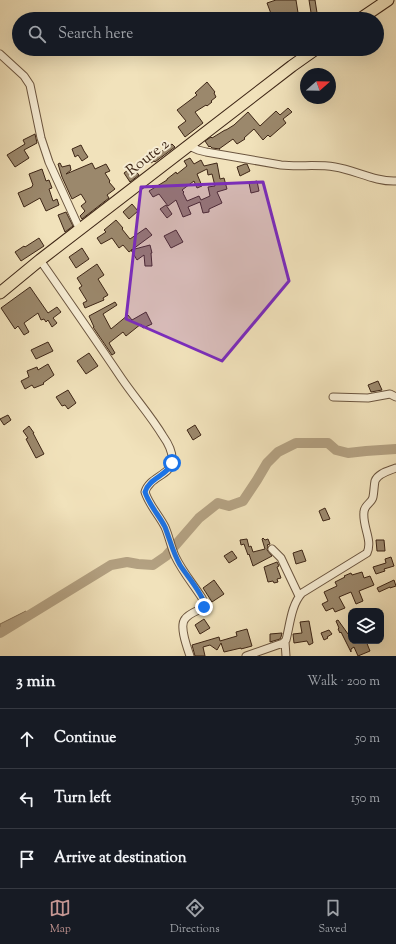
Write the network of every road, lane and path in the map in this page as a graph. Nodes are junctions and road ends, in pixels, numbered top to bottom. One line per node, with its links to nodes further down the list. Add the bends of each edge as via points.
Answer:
1 (388, 0): 2 (highway)
2 (370, 12)
3 (0, 54): 7 (street, via 30,85 41,138 49,162)
4 (306, 56): 5 (highway, Route 2)
5 (189, 146): 6 (street, via 206,152 281,165 332,167); 7 (highway, Route 2)
6 (396, 181)
7 (80, 230): 8 (highway, Route 2)
8 (40, 260): 9 (highway, Route 2); 16 (street, via 164,436 169,447 171,467 148,485 145,492 165,528 179,564 205,605 188,616 182,624)
9 (0, 293)
10 (334, 397): 11 (street, via 368,398 390,394)
11 (396, 397)
12 (396, 468): 14 (street, via 377,478 372,500 364,510 370,545 367,553)
13 (272, 549): 14 (street, via 281,558)
14 (299, 596): 15 (street)
15 (285, 642): 17 (street); 18 (street)
16 (190, 656)
17 (246, 656)
18 (286, 656)

